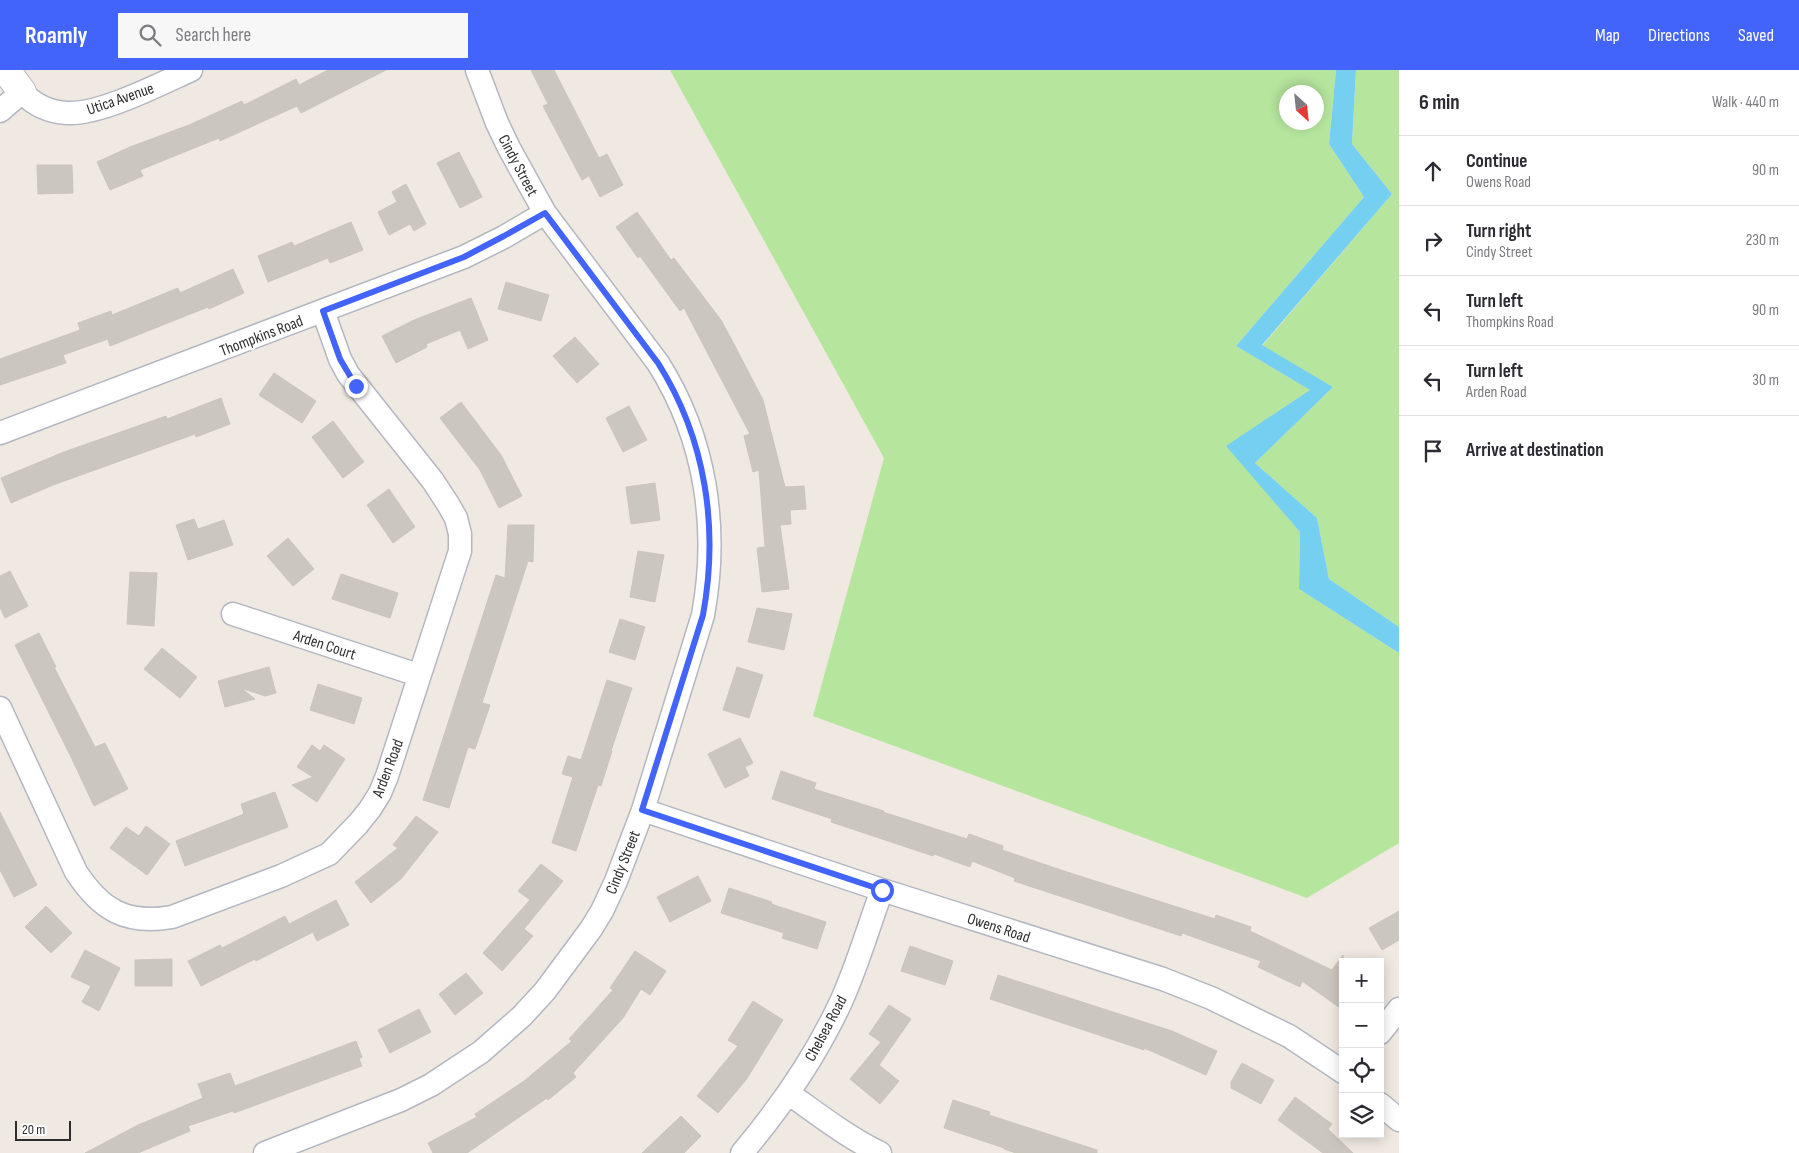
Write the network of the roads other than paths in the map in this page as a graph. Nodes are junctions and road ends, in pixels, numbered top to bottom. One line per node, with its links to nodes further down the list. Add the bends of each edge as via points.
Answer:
1 (6, 70): 4 (street)
2 (191, 70): 4 (street, Utica Avenue, via 112,104 68,114 33,103)
3 (477, 70): 6 (street, Cindy Street, via 509,148)
4 (22, 92): 5 (street)
5 (0, 111)
6 (545, 213): 7 (street, Thompkins Road, via 464,257); 12 (street, Cindy Street, via 674,387 693,434 706,487 709,562 703,615)
7 (323, 311): 8 (street, Thompkins Road); 10 (street, Arden Road, via 348,374 433,481 456,518 460,551)
8 (0, 433)
9 (233, 614): 10 (street, Arden Court)
10 (418, 675): 11 (street, Arden Road, via 380,793 358,824 329,854 208,904 172,917 156,919 141,919 111,910 86,888)
11 (0, 708)
12 (642, 810): 13 (street, Owens Road); 20 (street, Cindy Street, via 616,881 592,929 545,991 502,1034 458,1068 401,1100)
13 (882, 890): 16 (street, Owens Road, via 1162,979 1211,998 1288,1036); 17 (street, Chelsea Road, via 841,1002)
14 (1399, 1009): 15 (street)
15 (1384, 1028)
16 (1339, 1069)
17 (788, 1093): 21 (street, Chelsea Road); 22 (street, via 861,1144)
18 (1384, 1107): 19 (street)
19 (1399, 1120)
20 (265, 1153)
21 (742, 1153)
22 (880, 1153)

